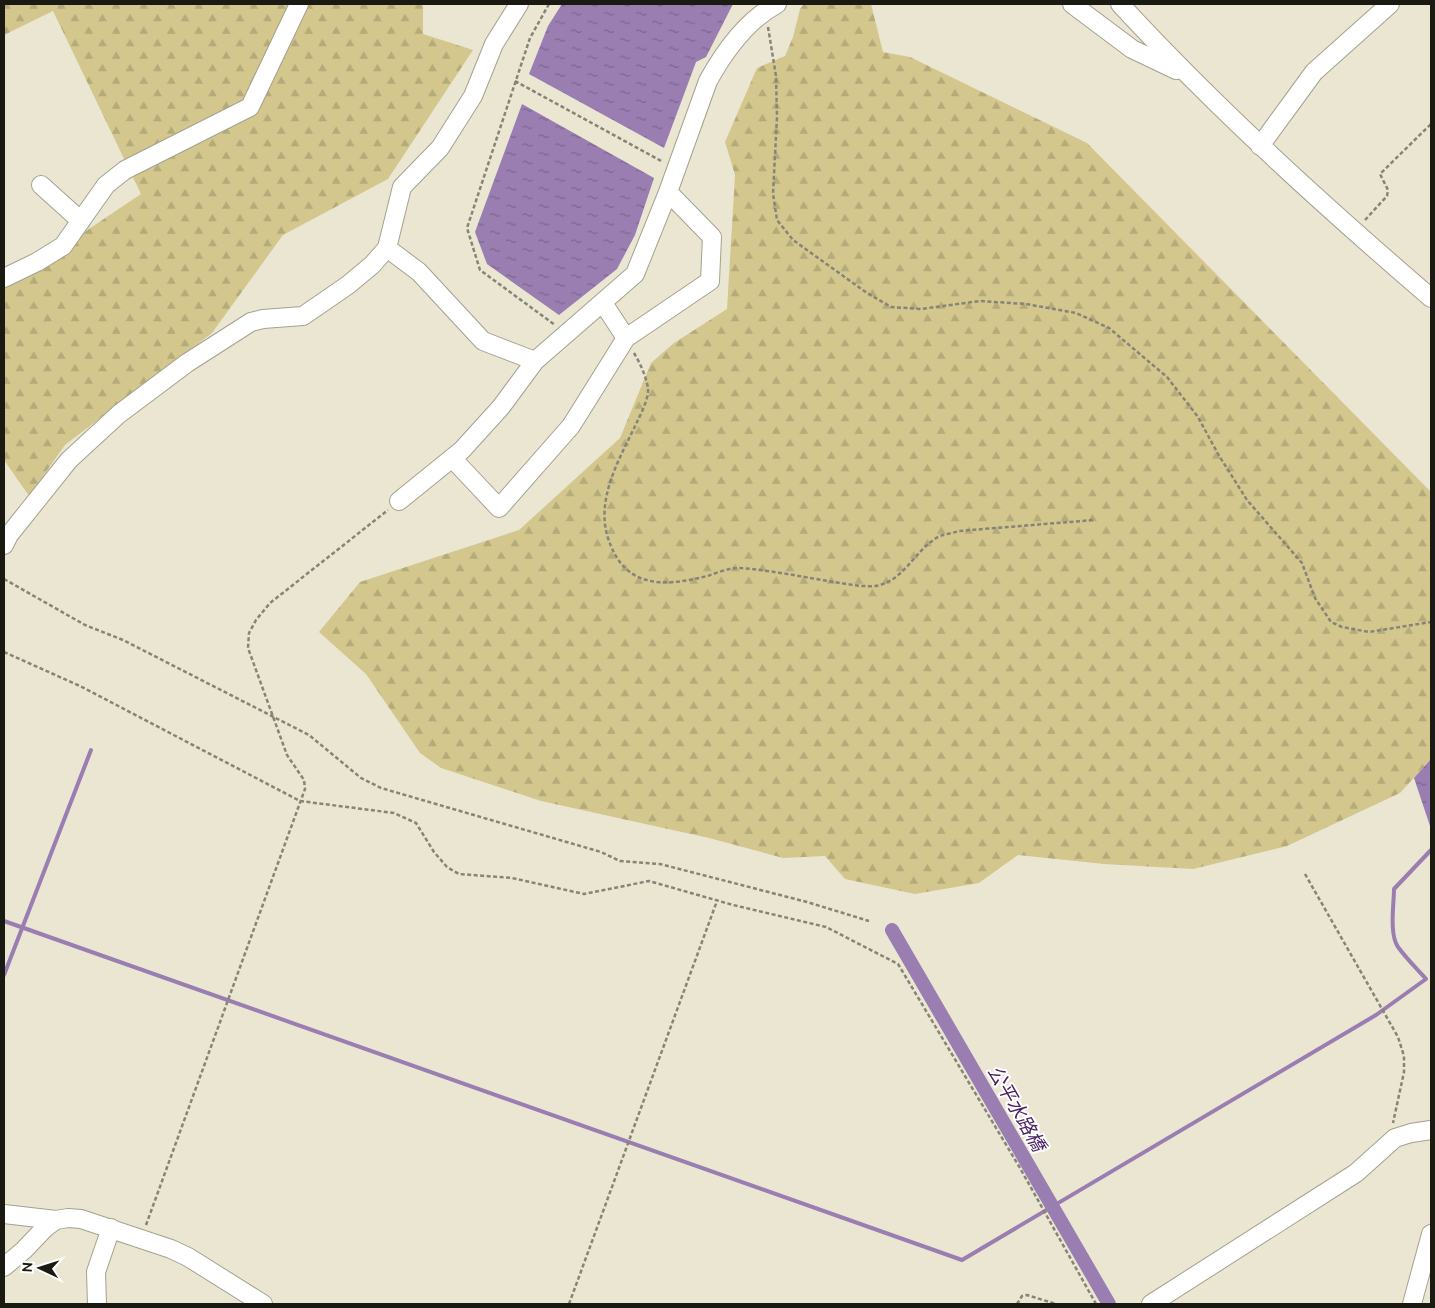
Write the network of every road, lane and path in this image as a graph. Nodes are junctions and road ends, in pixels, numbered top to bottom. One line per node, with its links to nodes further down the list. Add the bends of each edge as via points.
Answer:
1 (299, 4): 15 (street, via 250,107 125,170 106,185)
2 (520, 4): 17 (street, via 494,44 473,96 440,148 402,187)
3 (549, 4): 9 (path, via 530,38)
4 (1072, 4): 8 (street, via 1132,49)
5 (1120, 4): 8 (street)
6 (1390, 4): 11 (street, via 1314,72)
7 (771, 7): 12 (street, via 734,42 717,65); 29 (path, via 777,117 773,194 777,220 793,240 867,293 891,306 921,309 980,301 1026,304 1076,313 1109,328 1166,377 1198,417 1247,500 1302,563 1315,598 1331,622 1342,628 1369,632)
8 (1188, 75): 11 (street)
9 (515, 81): 12 (path); 21 (path, via 467,228 480,270)
10 (1431, 124): 16 (path, via 1380,174 1388,190 1387,196)
11 (1260, 146): 16 (street)
12 (675, 169): 14 (street)
13 (41, 185): 15 (street)
14 (668, 192): 20 (street, via 634,274); 22 (street, via 712,237 710,280)
15 (81, 221): 18 (street, via 63,246)
16 (1355, 232): 19 (street)
17 (387, 248): 23 (street, via 419,272 483,341); 27 (street, via 348,285 303,316 250,322 187,363 119,414 69,460)
18 (4, 278)
19 (1431, 298)
20 (603, 303): 21 (street); 22 (street)
21 (566, 334): 23 (street)
22 (626, 338): 24 (street, via 571,426 499,508); 26 (path, via 640,364 648,390 611,482 603,519 608,540 618,560 642,580 668,583 738,568 878,586 892,580 940,537 959,531)
23 (535, 361): 24 (street, via 501,407)
24 (452, 458): 25 (street)
25 (399, 501): 31 (path, via 270,603 256,620 249,632 248,648)
26 (1094, 520)
27 (4, 545)
28 (4, 579): 31 (path, via 85,625 122,640)
29 (1431, 622)
30 (4, 652): 32 (path, via 80,686)
31 (273, 717): 32 (path, via 287,755 304,780 305,789); 35 (path, via 309,735 361,778 381,788 601,852 620,861 660,864 807,902)
32 (300, 802): 34 (path, via 394,813 416,823 434,852 447,867 459,874 512,878 584,894 649,881); 42 (path)
33 (1305, 874): 37 (path, via 1398,1037 1404,1056 1404,1072)
34 (717, 901): 46 (path); 49 (path, via 826,927 898,964 1020,1168)
35 (869, 922)
36 (1431, 1130): 37 (street, via 1395,1138)
37 (1389, 1144): 50 (street, via 1356,1173)
38 (4, 1214): 39 (street)
39 (56, 1220): 40 (street, via 81,1218); 43 (street)
40 (111, 1228): 42 (street); 44 (street, via 96,1272)
41 (1431, 1234): 51 (street)
42 (141, 1239): 45 (street, via 188,1257)
43 (4, 1267)
44 (96, 1304)
45 (263, 1304)
46 (570, 1304)
47 (1016, 1304): 48 (path, via 1027,1295)
48 (1056, 1304)
49 (1096, 1304)
50 (1151, 1304)
51 (1412, 1304)

